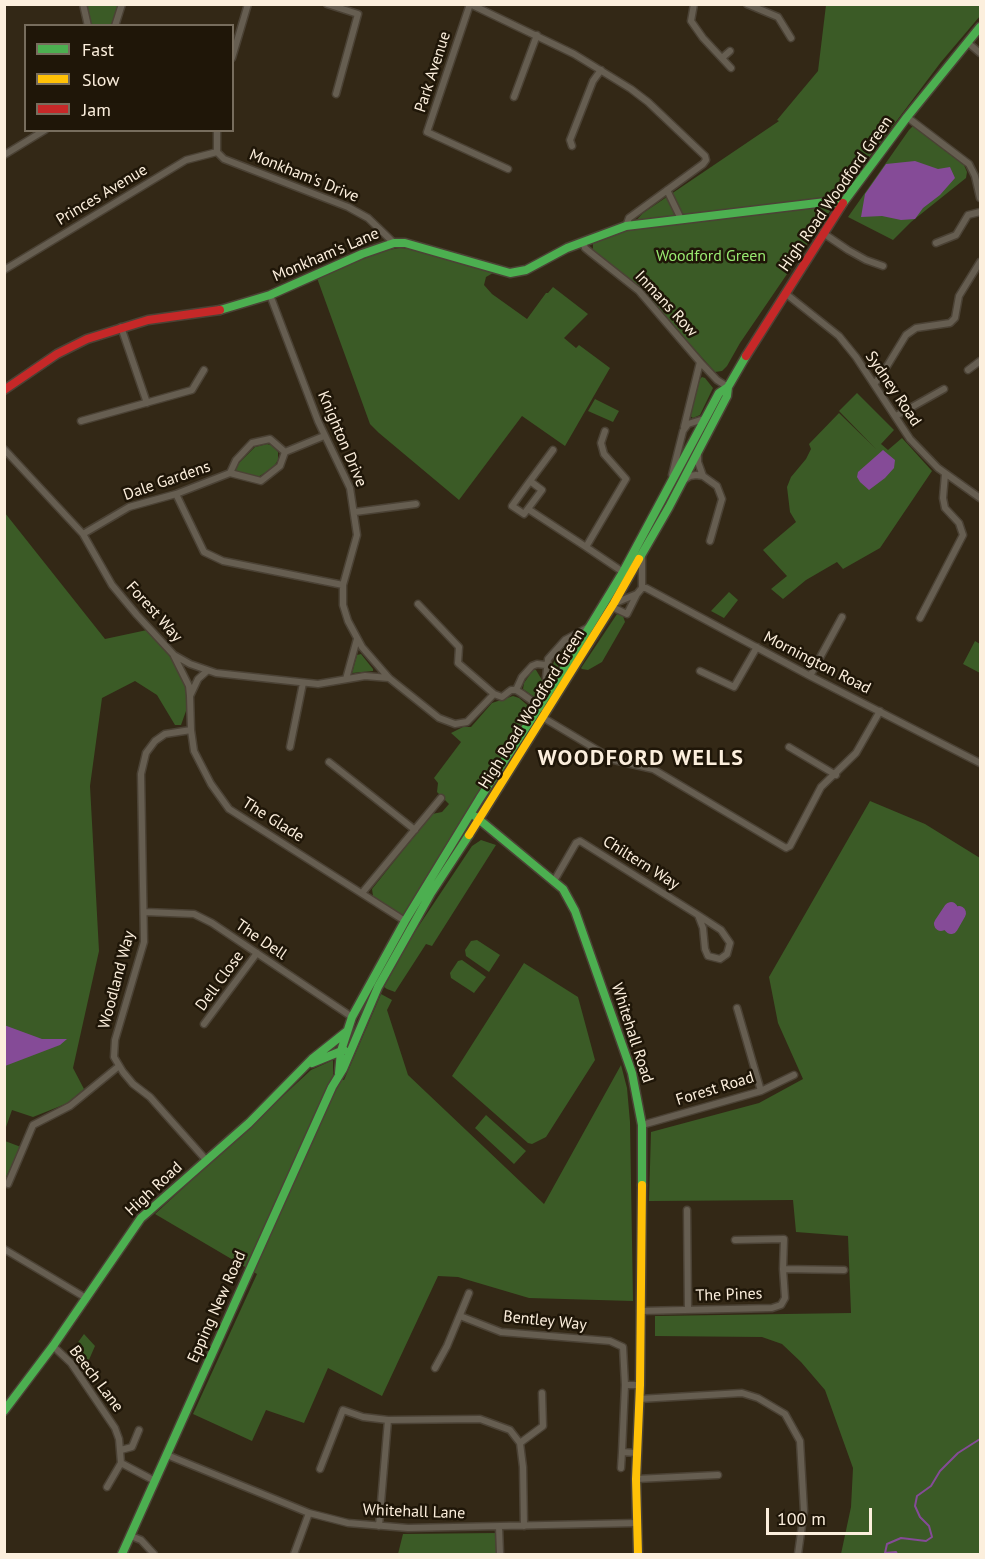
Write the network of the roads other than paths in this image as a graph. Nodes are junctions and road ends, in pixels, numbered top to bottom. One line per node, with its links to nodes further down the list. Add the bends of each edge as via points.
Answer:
1 (83, 4): 8 (street)
2 (122, 4): 9 (street)
3 (248, 4): 14 (street)
4 (327, 4): 20 (street, via 358,14)
5 (470, 4): 11 (street); 28 (street, Park Avenue, via 428,132)
6 (694, 4): 17 (street, via 691,21)
7 (747, 4): 12 (street, via 778,17)
8 (88, 24)
9 (116, 24)
10 (981, 27): 13 (main road, High Road Woodford Green)
11 (537, 35): 19 (street); 21 (street)
12 (791, 38)
13 (967, 42): 16 (street); 22 (main road, High Road Woodford Green)
14 (234, 51)
15 (730, 51): 17 (street)
16 (981, 53)
17 (722, 58): 18 (street)
18 (730, 68)
19 (601, 70): 25 (street, via 570,140); 29 (street, via 648,102 705,156 703,164)
20 (336, 94)
21 (514, 97)
22 (907, 117): 30 (street, via 969,164); 31 (main road, High Road Woodford Green)
23 (42, 132): 27 (street)
24 (217, 132): 26 (street)
25 (572, 146)
26 (217, 152): 37 (street, Monkham's Drive, via 224,159 348,207 368,218); 41 (street, Princes Avenue, via 186,160)
27 (4, 155)
28 (508, 169)
29 (667, 190): 33 (street); 34 (street, via 628,218)
30 (981, 198)
31 (842, 206): 33 (main road, Monkham's Lane, via 834,201); 35 (main road, High Road Woodford Green)
32 (981, 212): 38 (street, via 968,215 956,235)
33 (681, 219): 34 (main road, Monkham's Lane)
34 (626, 226): 36 (main road, Monkham's Lane)
35 (823, 233): 40 (street); 42 (main road, High Road Woodford Green)
36 (583, 242): 37 (main road, Monkham's Lane, via 526,270 510,273); 45 (street, Inmans Row, via 585,248 639,291)
37 (394, 243): 43 (main road, Monkham's Lane)
38 (936, 243)
39 (981, 262): 49 (street, via 959,296 955,318 950,323 916,328 906,334)
40 (883, 266)
41 (4, 270)
42 (785, 293): 49 (street, Sydney Road, via 839,336); 50 (main road, High Road Woodford Green)
43 (270, 295): 44 (main road, Monkham's Lane, via 229,309); 59 (street, Knighton Drive)
44 (121, 327): 52 (main road, Monkham's Lane, via 57,354); 53 (street)
45 (700, 362): 50 (street, Inmans Row); 58 (street)
46 (981, 362): 48 (street)
47 (204, 370): 53 (street, via 192,390)
48 (968, 370)
49 (874, 384): 54 (street, Sydney Road)
50 (728, 387): 55 (main road, High Road Woodford Green, via 719,393); 60 (main road, High Road Woodford Green)
51 (944, 389): 54 (street)
52 (4, 390)
53 (147, 403): 56 (street)
54 (896, 416): 65 (street, Sydney Road, via 910,439)
55 (704, 419): 58 (street, via 688,424); 69 (main road, High Road Woodford Green)
56 (81, 421)
57 (605, 431): 77 (street, via 601,442 604,454 626,479)
58 (683, 431): 69 (street)
59 (324, 436): 63 (street); 74 (street, Knighton Drive, via 350,488)
60 (701, 446): 66 (street, via 698,462); 68 (main road, High Road Woodford Green)
61 (4, 449): 75 (street, Forest Way)
62 (554, 450): 67 (street)
63 (285, 452): 64 (street, Dale Gardens, via 280,466 261,480); 64 (street, Dale Gardens, via 270,439 252,443)
64 (230, 473): 70 (street, Dale Gardens)
65 (945, 474): 71 (street, Sydney Road); 86 (street, via 945,508 959,523 963,535)
66 (703, 476): 68 (street, via 690,476); 76 (street, via 717,486 722,499)
67 (530, 481): 73 (street, via 542,490); 73 (street, via 512,506 524,514)
68 (681, 484): 78 (main road, High Road Woodford Green)
69 (670, 488): 79 (main road, High Road Woodford Green)
70 (176, 494): 75 (street, Dale Gardens, via 129,507); 80 (street, via 204,552 223,561)
71 (981, 498)
72 (416, 504): 74 (street)
73 (528, 509): 77 (street)
74 (355, 512): 80 (street, Knighton Drive, via 357,535)
75 (83, 534): 90 (street, Forest Way, via 112,585)
76 (710, 541)
77 (586, 547): 79 (street)
78 (642, 554): 81 (street); 84 (main road, High Road Woodford Green)
79 (623, 572): 87 (main road, High Road Woodford Green)
80 (343, 585): 88 (street, Knighton Drive, via 346,613)
81 (642, 588): 82 (street); 89 (street, Mornington Road)
82 (637, 594): 84 (street); 84 (street, via 627,614)
83 (418, 604): 100 (street, via 459,647 458,663)
84 (613, 605): 103 (main road, High Road Woodford Green)
85 (842, 617): 94 (street)
86 (920, 618)
87 (591, 626): 91 (street, via 565,640); 99 (main road, High Road Woodford Green)
88 (357, 639): 95 (street, Knighton Drive); 96 (street)
89 (756, 647): 93 (street, via 734,687); 94 (street, Mornington Road)
90 (174, 655): 92 (street, Forest Way); 101 (street, The Glade)
91 (546, 665): 98 (street, via 532,666); 99 (street)
92 (207, 671): 97 (street, Forest Way); 101 (street)
93 (700, 671)
94 (810, 676): 102 (street, Mornington Road)
95 (389, 678): 96 (street, Forest Way); 100 (street, Knighton Drive, via 439,718 455,724 467,722)
96 (346, 679): 97 (street, Forest Way)
97 (303, 683): 105 (street)
98 (516, 690): 100 (street, via 502,697); 103 (street)
99 (549, 692): 103 (main road, High Road Woodford Green)
100 (494, 694)
101 (190, 696): 104 (street, The Glade)
102 (880, 711): 108 (street, Mornington Road); 109 (street, via 856,753)
103 (541, 712): 109 (street, via 614,760 652,769 786,848 821,787); 111 (main road, High Road Woodford Green); 112 (main road, High Road Woodford Green)
104 (191, 730): 115 (street, The Glade, via 194,751 229,809); 116 (street, Woodland Way, via 165,734 146,753 141,774)
105 (290, 747)
106 (789, 747): 109 (street)
107 (329, 762): 113 (street)
108 (981, 763)
109 (836, 775)
110 (441, 798): 113 (street)
111 (470, 813): 112 (main road, Whitehall Road); 118 (main road, High Road Woodford Green)
112 (480, 820): 114 (main road, Whitehall Road); 124 (main road, High Road Woodford Green, via 413,923)
113 (415, 830): 115 (street)
114 (554, 881): 117 (street, Chiltern Way, via 580,842); 131 (main road, Whitehall Road, via 575,910 632,1074)
115 (362, 893): 118 (street, The Glade)
116 (145, 912): 119 (street, The Dell, via 194,914); 126 (street, Woodland Way, via 144,942 115,1040 114,1057)
117 (698, 915): 117 (street, Chiltern Way, via 721,930 730,943 727,954 720,959 708,956)
118 (405, 921): 121 (main road, High Road Woodford Green)
119 (257, 953): 121 (street, The Dell); 122 (street, Dell Close)
120 (737, 1008): 130 (street)
121 (352, 1017): 123 (main road, High Road Woodford Green)
122 (204, 1024)
123 (346, 1032): 125 (main road, Epping New Road); 127 (main road, High Road)
124 (353, 1043): 125 (main road, High Road); 128 (main road, Epping New Road)
125 (341, 1051): 127 (main road, High Road); 128 (main road, Epping New Road)
126 (119, 1066): 132 (street); 133 (street, via 69,1106 33,1125)
127 (305, 1067): 132 (main road, High Road)
128 (339, 1072): 157 (main road, Epping New Road)
129 (794, 1075): 130 (street, Forest Road)
130 (761, 1091): 131 (street, Forest Road)
131 (642, 1125): 142 (main road, Whitehall Road)
132 (207, 1161): 140 (main road, High Road, via 141,1218)
133 (8, 1184)
134 (687, 1210): 141 (street)
135 (735, 1240): 137 (street, The Pines, via 784,1239)
136 (4, 1249): 140 (street)
137 (783, 1269): 138 (street); 141 (street, The Pines, via 785,1298 781,1305)
138 (844, 1270)
139 (469, 1293): 143 (street)
140 (86, 1298): 144 (main road, High Road)
141 (688, 1310): 142 (street, The Pines)
142 (640, 1311): 147 (main road, Whitehall Road)
143 (460, 1316): 145 (street); 146 (street, Bentley Way, via 501,1332 610,1341 622,1347)
144 (53, 1346): 150 (main road, High Road); 154 (street, Beech Lane, via 71,1363 108,1416)
145 (435, 1368)
146 (625, 1385): 147 (street); 155 (street)
147 (640, 1385): 149 (main road, Whitehall Road)
148 (542, 1393): 153 (street, via 543,1426)
149 (639, 1399): 156 (main road, Whitehall Road); 178 (street, via 742,1393 785,1414 800,1441 804,1511)
150 (4, 1411)
151 (388, 1420): 153 (street, via 480,1419 510,1430); 160 (street, via 343,1410); 167 (street)
152 (139, 1430): 154 (street, via 132,1447)
153 (520, 1443): 168 (street)
154 (120, 1450): 158 (street, Beech Lane)
155 (622, 1452): 156 (street); 159 (street)
156 (636, 1453): 162 (main road, Whitehall Road)
157 (167, 1455): 163 (main road, Epping New Road); 165 (street, Whitehall Lane)
158 (121, 1463): 163 (street); 164 (street)
159 (621, 1468)
160 (320, 1469)
161 (718, 1475): 162 (street)
162 (636, 1479): 166 (main road, Whitehall Road)
163 (155, 1481): 170 (main road, Epping New Road)
164 (106, 1487)
165 (309, 1513): 167 (street, Whitehall Lane); 175 (street)
166 (637, 1523): 168 (street, Whitehall Lane); 177 (main road, Whitehall Road)
167 (378, 1526): 169 (street, Whitehall Lane)
168 (524, 1526): 169 (street, Whitehall Lane)
169 (499, 1527): 176 (street)
170 (131, 1536): 171 (street); 172 (main road, Epping New Road)
171 (147, 1547): 173 (street); 174 (street)
172 (123, 1554)
173 (144, 1554)
174 (154, 1554)
175 (294, 1554)
176 (500, 1554)
177 (638, 1554)
178 (798, 1554)

